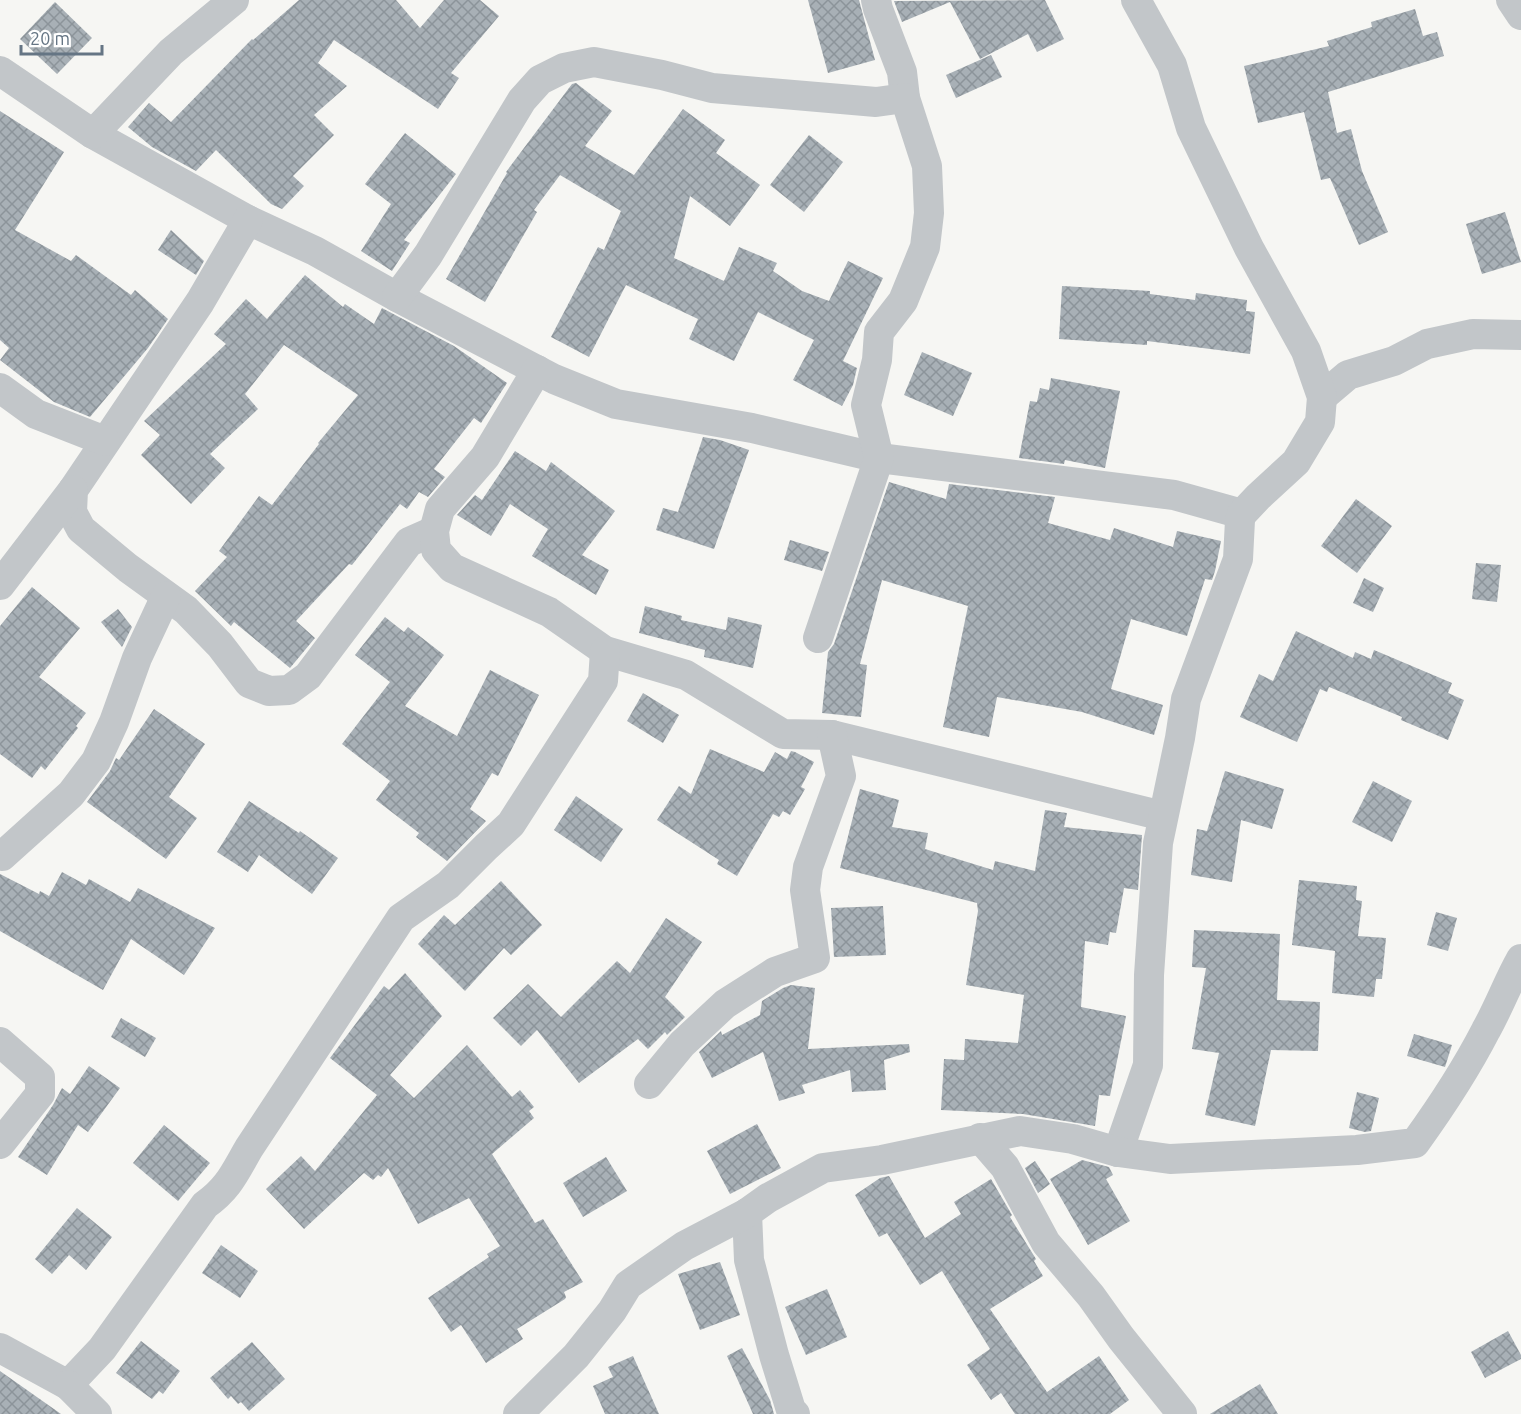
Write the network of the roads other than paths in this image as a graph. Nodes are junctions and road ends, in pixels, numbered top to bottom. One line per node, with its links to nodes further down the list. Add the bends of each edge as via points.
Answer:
1 (234, 0): 8 (street, via 171,52)
2 (876, 0): 7 (street, via 902,72)
3 (1136, 0): 14 (street, via 1172,65 1191,128 1249,248 1306,351)
4 (1511, 0): 5 (street)
5 (1521, 15)
6 (0, 71): 8 (street)
7 (905, 98): 10 (street, via 876,102 712,88 594,62 564,68 540,80 522,100 428,255); 16 (street, via 927,166 929,213 925,248 903,301 879,332 866,405)
8 (93, 134): 9 (street)
9 (248, 220): 10 (street, via 315,251); 15 (street, via 200,302)
10 (397, 297): 12 (street)
11 (1521, 335): 14 (street, via 1473,334 1427,344 1394,362 1348,375)
12 (537, 370): 16 (street, via 616,404 752,428); 19 (street, via 485,458 440,509)
13 (0, 388): 15 (street, via 36,414)
14 (1322, 397): 18 (street, via 1320,422 1296,462)
15 (105, 441): 17 (street)
16 (879, 458): 18 (street, via 1174,495); 22 (street)
17 (73, 489): 20 (street); 21 (street, via 72,512 81,530)
18 (1242, 514): 25 (street, via 1238,559 1186,699)
19 (434, 531): 21 (street, via 409,542 308,676 289,690 269,691 249,683 220,645 186,610); 23 (street, via 436,550 452,568 549,612)
20 (0, 585)
21 (166, 596): 26 (street, via 96,761 70,794)
22 (818, 638)
23 (605, 651): 24 (street, via 686,675 783,734); 35 (street, via 603,681 512,824 448,885 401,918 227,1186 205,1205 102,1349)
24 (832, 735): 25 (street); 29 (street, via 841,776 808,867 805,890 815,958 775,972 725,1004 682,1044)
25 (1163, 816): 32 (street, via 1149,975 1148,1065)
26 (2, 856)
27 (1521, 959): 32 (street, via 1487,1029 1415,1143 1324,1152 1170,1159)
28 (0, 1042): 31 (street, via 40,1077 40,1094)
29 (649, 1084)
30 (980, 1138): 32 (street, via 1020,1131 1073,1139); 33 (street, via 882,1160 823,1168); 39 (street, via 1005,1167 1046,1243)
31 (0, 1144)
32 (1118, 1152)
33 (747, 1213): 37 (street, via 684,1246 628,1285 576,1356); 38 (street, via 749,1260 774,1355)
34 (0, 1348): 35 (street)
35 (68, 1385): 36 (street)
36 (97, 1414)
37 (518, 1414)
38 (795, 1414)
39 (1182, 1414)

